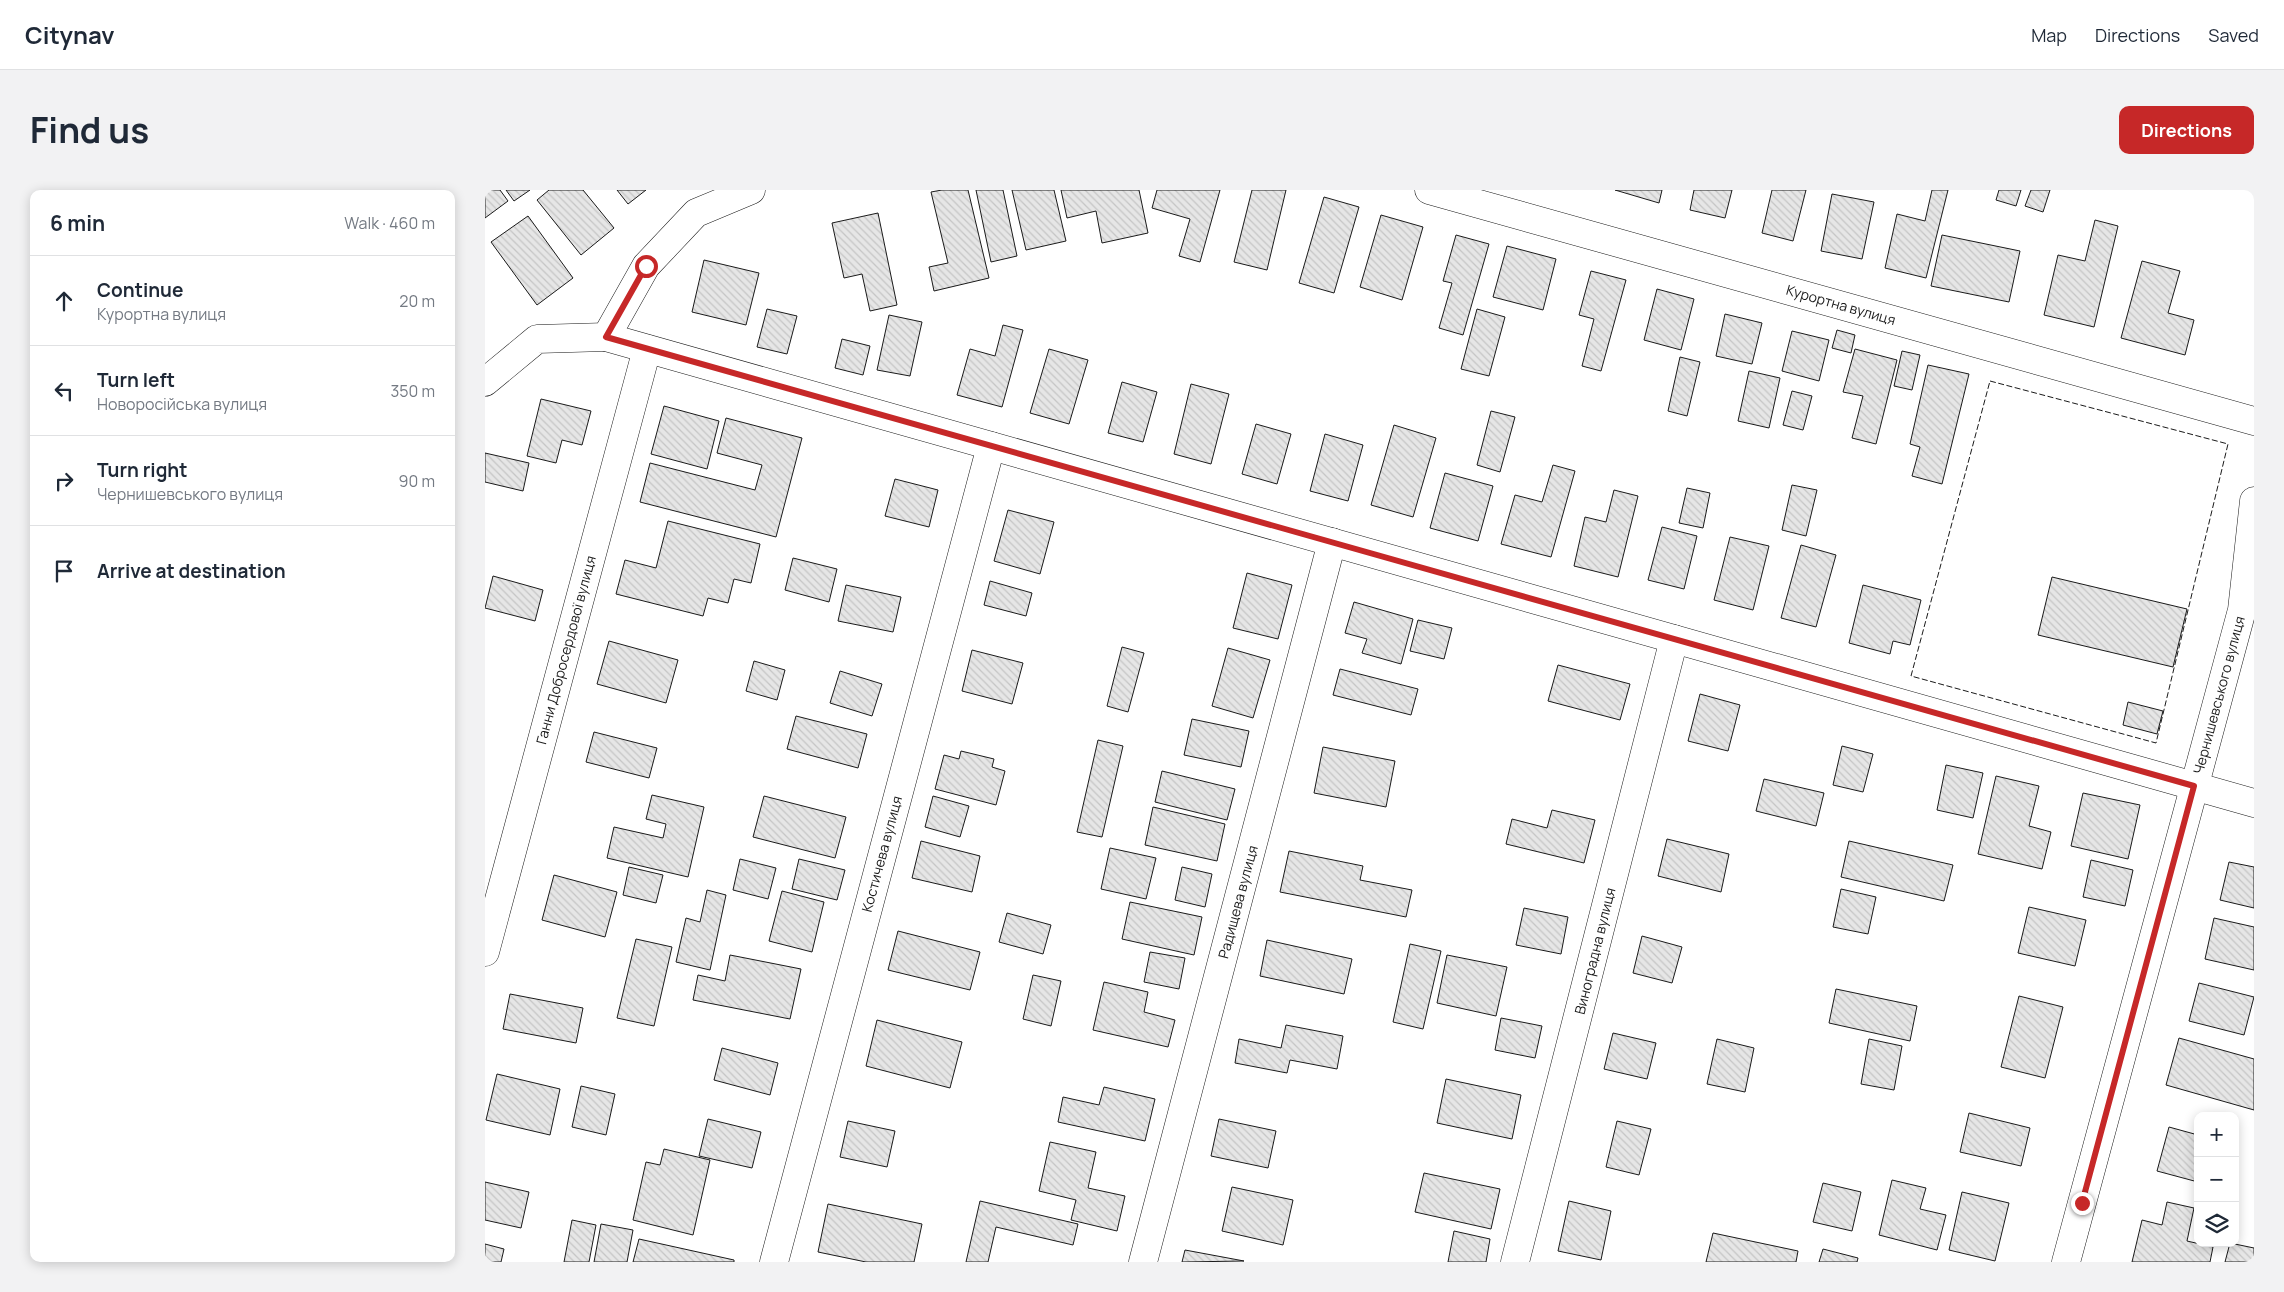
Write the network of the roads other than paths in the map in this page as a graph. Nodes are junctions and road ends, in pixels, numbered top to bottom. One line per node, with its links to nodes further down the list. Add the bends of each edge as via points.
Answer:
1 (751, 190): 3 (street, via 696,212 646,266)
2 (1429, 190): 6 (street, Курортна вулиця)
3 (606, 337): 4 (street); 5 (street, via 537,338)
4 (647, 349): 7 (street); 13 (street, Ганни Добросердової вулиця)
5 (485, 382)
6 (2254, 421)
7 (991, 446): 9 (street); 14 (street, Костичева вулиця)
8 (2254, 501): 11 (street, Чернишевського вулиця, via 2242,610)
9 (1332, 542): 10 (street); 15 (street, Радищева вулиця)
10 (1674, 640): 11 (street); 16 (street, Виноградна вулиця)
11 (2194, 786): 12 (street); 17 (street, Чернишевського вулиця)
12 (2254, 803)
13 (485, 952)
14 (774, 1262)
15 (1143, 1262)
16 (1515, 1262)
17 (2066, 1262)

